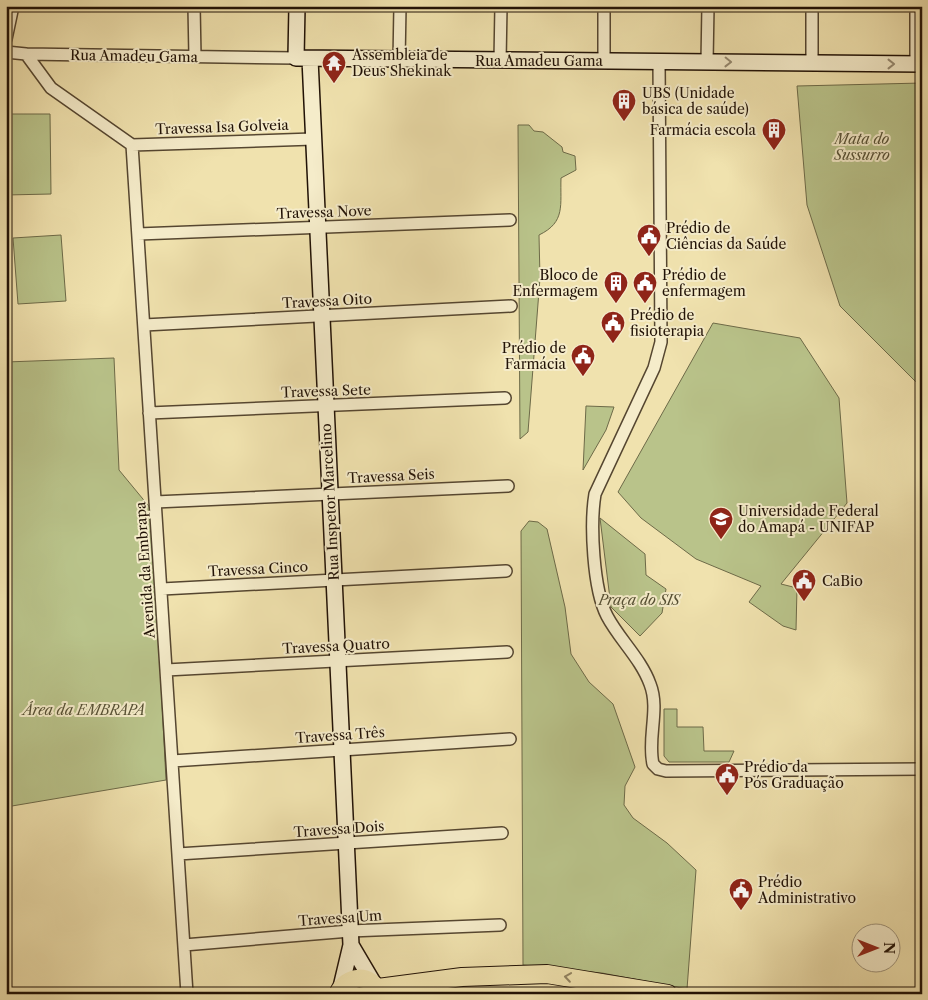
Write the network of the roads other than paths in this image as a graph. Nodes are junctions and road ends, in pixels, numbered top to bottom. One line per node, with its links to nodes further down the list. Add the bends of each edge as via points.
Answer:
1 (13, 6): 10 (street)
2 (194, 6): 13 (street)
3 (297, 6): 14 (street, Rua Inspetor Marcelino)
4 (400, 6): 15 (street)
5 (501, 6): 16 (street)
6 (604, 6): 17 (street)
7 (708, 6): 19 (street)
8 (812, 6): 20 (street)
9 (916, 6): 21 (street)
10 (6, 39)
11 (26, 54): 12 (street, Rua Amadeu Gama); 13 (street, Rua Amadeu Gama); 23 (street, via 51,88)
12 (7, 55)
13 (195, 57): 14 (street, Rua Amadeu Gama)
14 (303, 58): 15 (street, Rua Amadeu Gama); 22 (street, Rua Inspetor Marcelino)
15 (399, 61): 16 (street, Rua Amadeu Gama)
16 (500, 61): 17 (street, Rua Amadeu Gama)
17 (604, 62): 18 (street, Rua Amadeu Gama)
18 (659, 62): 19 (street, Rua Amadeu Gama); 45 (street, via 660,342 654,368 595,494 593,508 594,545 604,608 651,684 654,700 653,764 666,771)
19 (707, 62): 20 (street, Rua Amadeu Gama, one-way to 20)
20 (812, 64): 21 (street, Rua Amadeu Gama, one-way to 21)
21 (919, 64)
22 (313, 139): 23 (street, Travessa Isa Golveia); 25 (street, Rua Inspetor Marcelino)
23 (132, 144): 26 (street, Avenida da Embrapa)
24 (510, 220): 25 (street, Travessa Nove)
25 (317, 227): 26 (street, Travessa Nove); 28 (street, Rua Inspetor Marcelino)
26 (138, 234): 29 (street, Avenida da Embrapa)
27 (511, 306): 28 (street, Travessa Oito)
28 (322, 316): 29 (street, Travessa Oito); 31 (street, Rua Inspetor Marcelino)
29 (144, 325): 32 (street, Avenida da Embrapa)
30 (505, 398): 31 (street, Travessa Sete)
31 (326, 406): 32 (street, Travessa Sete); 34 (street, Rua Inspetor Marcelino)
32 (149, 413): 35 (street, Avenida da Embrapa)
33 (508, 486): 34 (street, Travessa Seis)
34 (330, 494): 35 (street, Travessa Seis); 37 (street, Rua Inspetor Marcelino)
35 (155, 502): 38 (street, Avenida da Embrapa)
36 (506, 571): 37 (street, Travessa Cinco)
37 (334, 580): 38 (street, Travessa Cinco); 40 (street, Rua Inspetor Marcelino)
38 (162, 589): 41 (street, Avenida da Embrapa)
39 (507, 652): 40 (street, Travessa Quatro)
40 (338, 661): 41 (street, Travessa Quatro); 43 (street, Rua Inspetor Marcelino)
41 (166, 670): 44 (street, Avenida da Embrapa)
42 (510, 739): 43 (street, Travessa Três)
43 (342, 750): 44 (street, Travessa Três); 47 (street, Rua Inspetor Marcelino)
44 (172, 761): 48 (street, Avenida da Embrapa)
45 (922, 769)
46 (502, 833): 47 (street, Travessa Dois)
47 (346, 843): 48 (street, Travessa Dois); 50 (street, Rua Inspetor Marcelino)
48 (178, 854): 51 (street, Avenida da Embrapa)
49 (500, 925): 50 (street, Travessa Um)
50 (351, 938): 51 (street, Travessa Um); 52 (street, Rua Inspetor Marcelino); 53 (street, Rua Inspetor Marcelino)
51 (184, 945): 54 (street, Avenida da Embrapa)
52 (377, 989): 53 (main road, via 366,979 357,978 348,981); 55 (main road, one-way to 52, via 547,974 462,977)
53 (338, 992)
54 (187, 994)
55 (668, 994)

